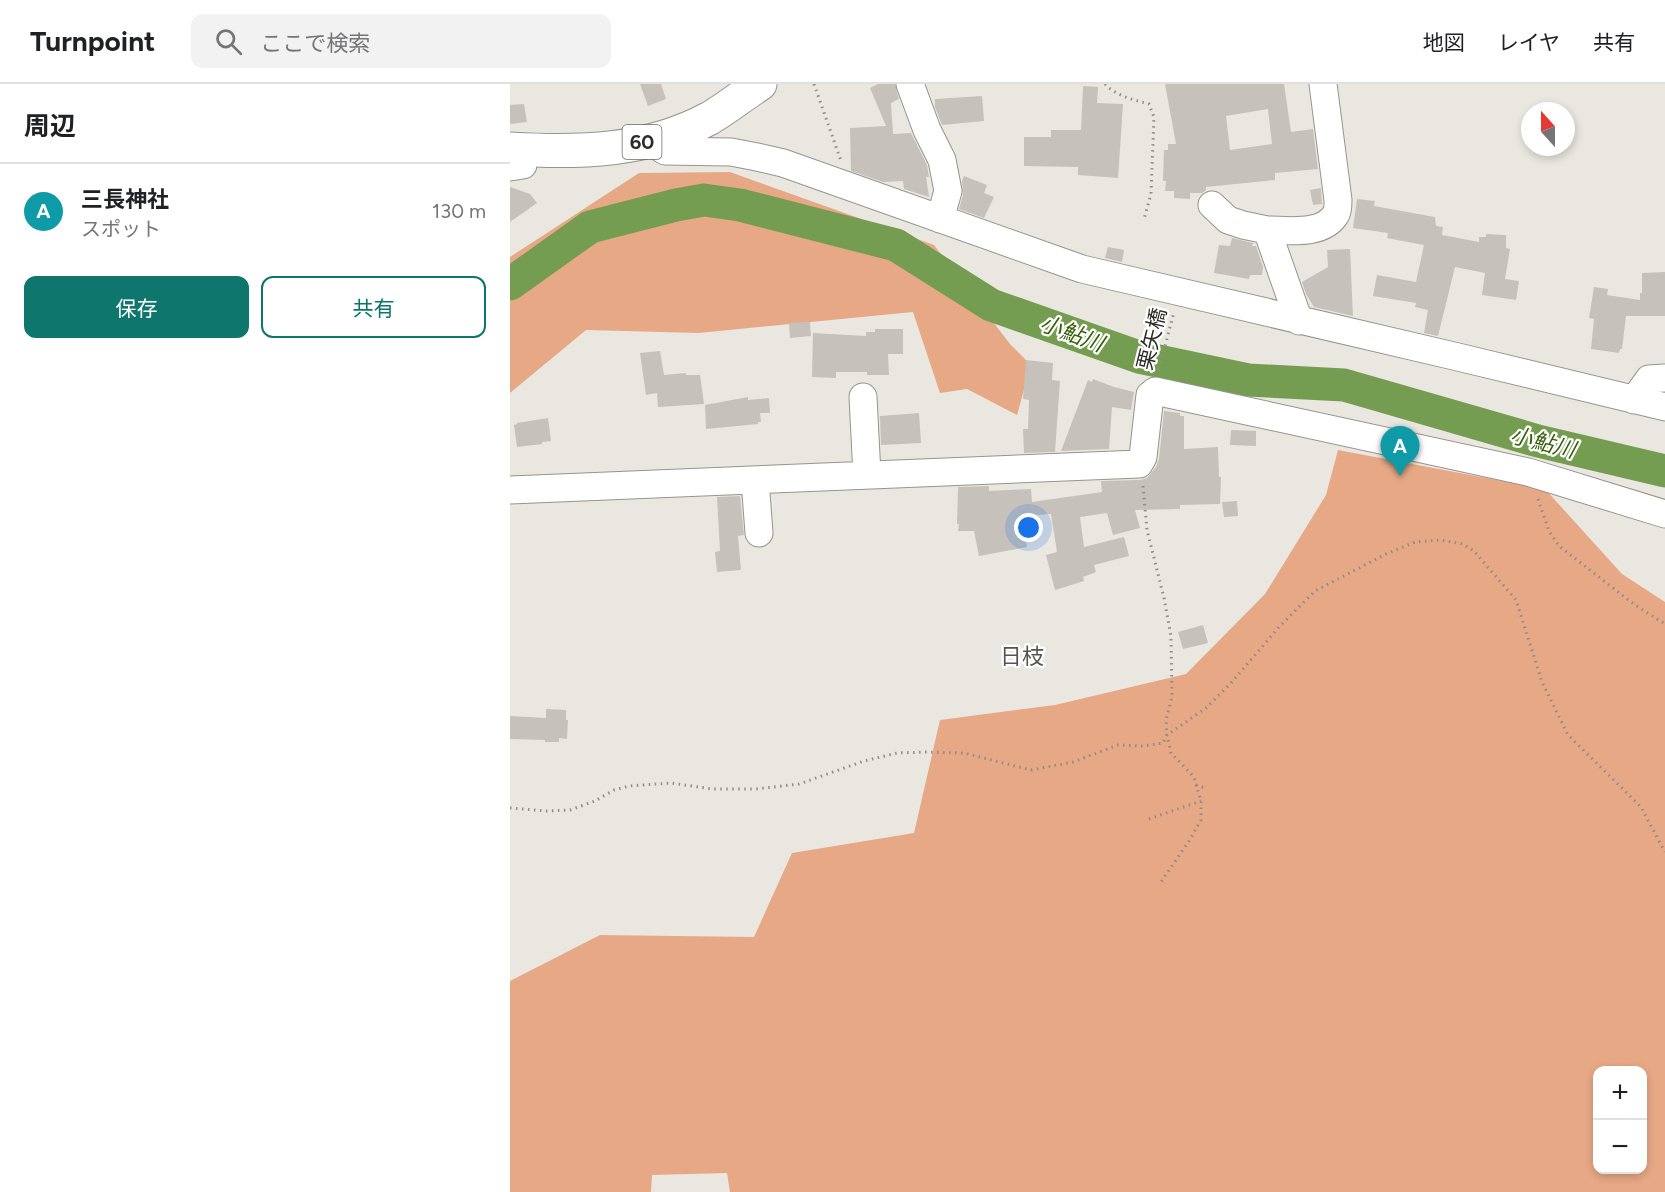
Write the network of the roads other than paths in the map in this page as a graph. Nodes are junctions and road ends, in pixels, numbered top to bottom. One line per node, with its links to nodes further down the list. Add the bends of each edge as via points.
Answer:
1 (760, 84): 4 (main road, 60, via 710,117)
2 (910, 84): 7 (street, via 942,160 948,191)
3 (1323, 84): 8 (street, via 1337,213 1327,224 1312,229)
4 (650, 141): 5 (main road, 60, via 614,148); 7 (street, via 664,151 731,153 783,163)
5 (515, 155)
6 (1212, 205): 8 (street, via 1228,220)
7 (940, 219): 9 (street, via 1082,269)
8 (1267, 230): 9 (street)
9 (1299, 321): 12 (street)
10 (1665, 378): 12 (street, via 1649,379)
11 (863, 397): 14 (street)
12 (1634, 400): 13 (street)
13 (1665, 407)
14 (867, 475): 15 (street); 17 (street, via 1139,464 1150,395 1155,391 1528,472)
15 (755, 480): 16 (street); 18 (street)
16 (510, 490)
17 (1665, 514)
18 (759, 533)

